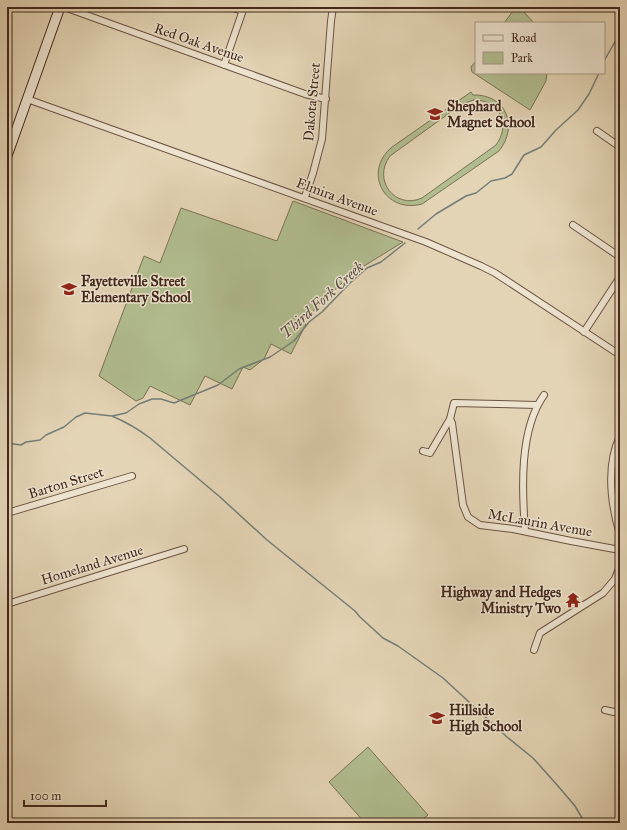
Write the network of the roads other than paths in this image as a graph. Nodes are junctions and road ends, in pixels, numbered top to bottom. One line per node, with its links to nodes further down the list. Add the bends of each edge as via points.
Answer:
1 (60, 7): 7 (main road)
2 (64, 7): 6 (street, Red Oak Avenue)
3 (231, 7): 5 (street)
4 (333, 7): 8 (street, Dakota Street)
5 (243, 9): 6 (street)
6 (224, 65): 8 (street, Red Oak Avenue)
7 (27, 99): 11 (main road); 12 (street, Elmira Avenue)
8 (326, 99): 12 (street, Dakota Street, via 320,150)
9 (597, 131): 10 (street)
10 (620, 147)
11 (7, 156)
12 (305, 197): 16 (street, Elmira Avenue, via 426,242 481,266)
13 (573, 226): 14 (street)
14 (620, 257)
15 (620, 277): 16 (street)
16 (584, 332): 17 (street, Elmira Avenue)
17 (620, 355)
18 (544, 395): 19 (street)
19 (537, 405): 20 (street, via 454,403); 25 (street, via 527,439)
20 (450, 419): 22 (street, via 430,453); 25 (street, McLaurin Avenue, via 466,514 480,525)
21 (620, 436): 26 (street, via 611,482)
22 (423, 451)
23 (132, 476): 24 (street, Barton Street)
24 (7, 513)
25 (524, 531): 28 (street, McLaurin Avenue)
26 (620, 535)
27 (184, 549): 30 (street, Homeland Avenue)
28 (620, 550)
29 (620, 566): 31 (street, via 615,579 603,593 540,633)
30 (7, 604)
31 (534, 650)
32 (605, 710): 33 (street)
33 (620, 711)

